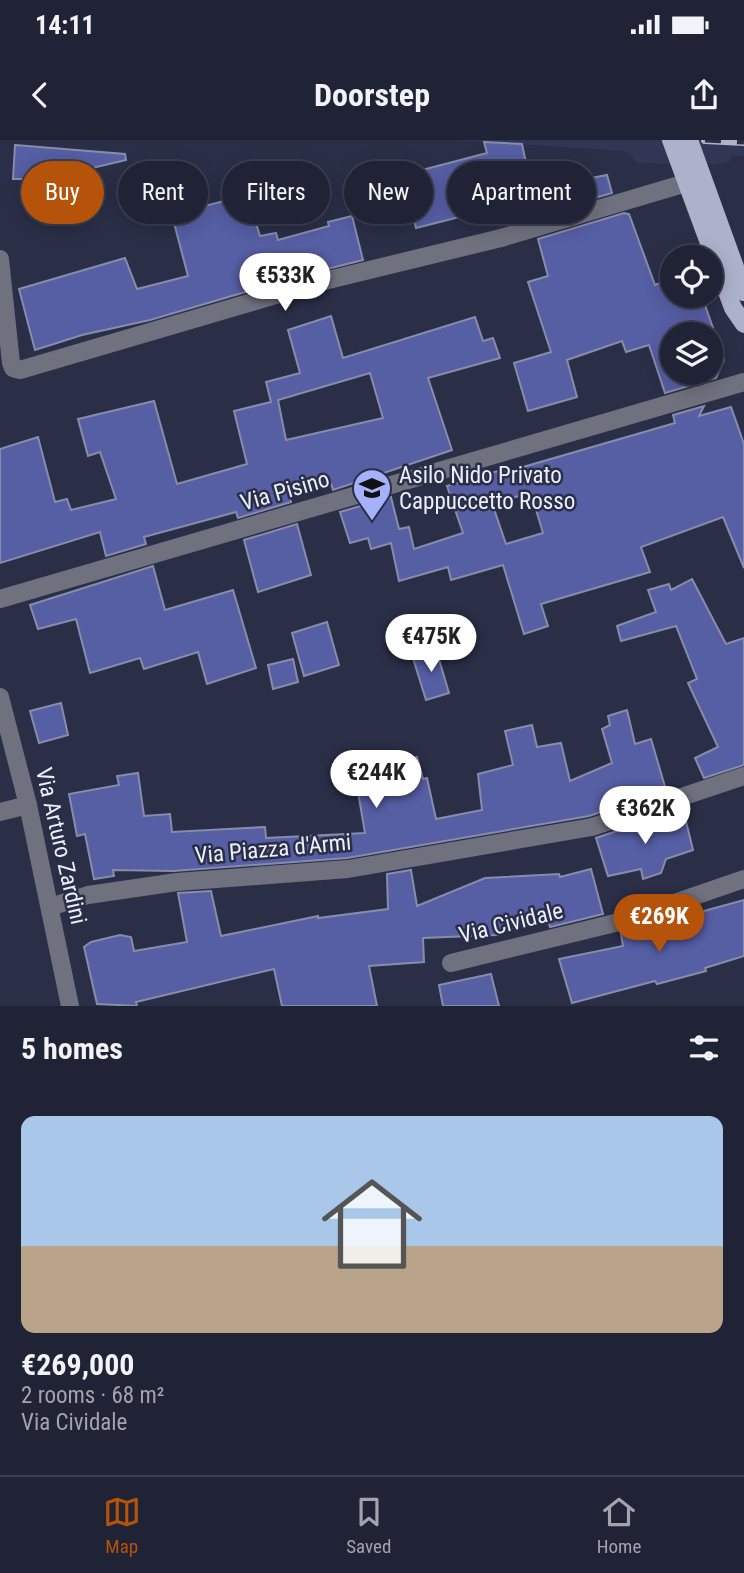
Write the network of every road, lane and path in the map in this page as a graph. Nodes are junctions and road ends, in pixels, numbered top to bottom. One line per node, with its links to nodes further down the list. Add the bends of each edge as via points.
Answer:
1 (671, 140): 3 (main road)
2 (689, 140): 5 (main road)
3 (686, 183): 6 (main road, via 733,308); 7 (street)
4 (0, 259): 7 (street)
5 (744, 292)
6 (744, 324)
7 (8, 373)
8 (744, 382): 9 (street, Via Pisino)
9 (0, 599)
10 (0, 697): 12 (street, Via Arturo Zardini)
11 (744, 776): 15 (street, Via Piazza d'Armi, via 592,827 348,869 177,882 88,895)
12 (28, 805): 13 (street); 15 (street, Via Arturo Zardini)
13 (0, 812)
14 (744, 879): 16 (street, Via Cividale, via 619,922)
15 (50, 907): 17 (street, Via Arturo Zardini)
16 (451, 963)
17 (70, 1006)

